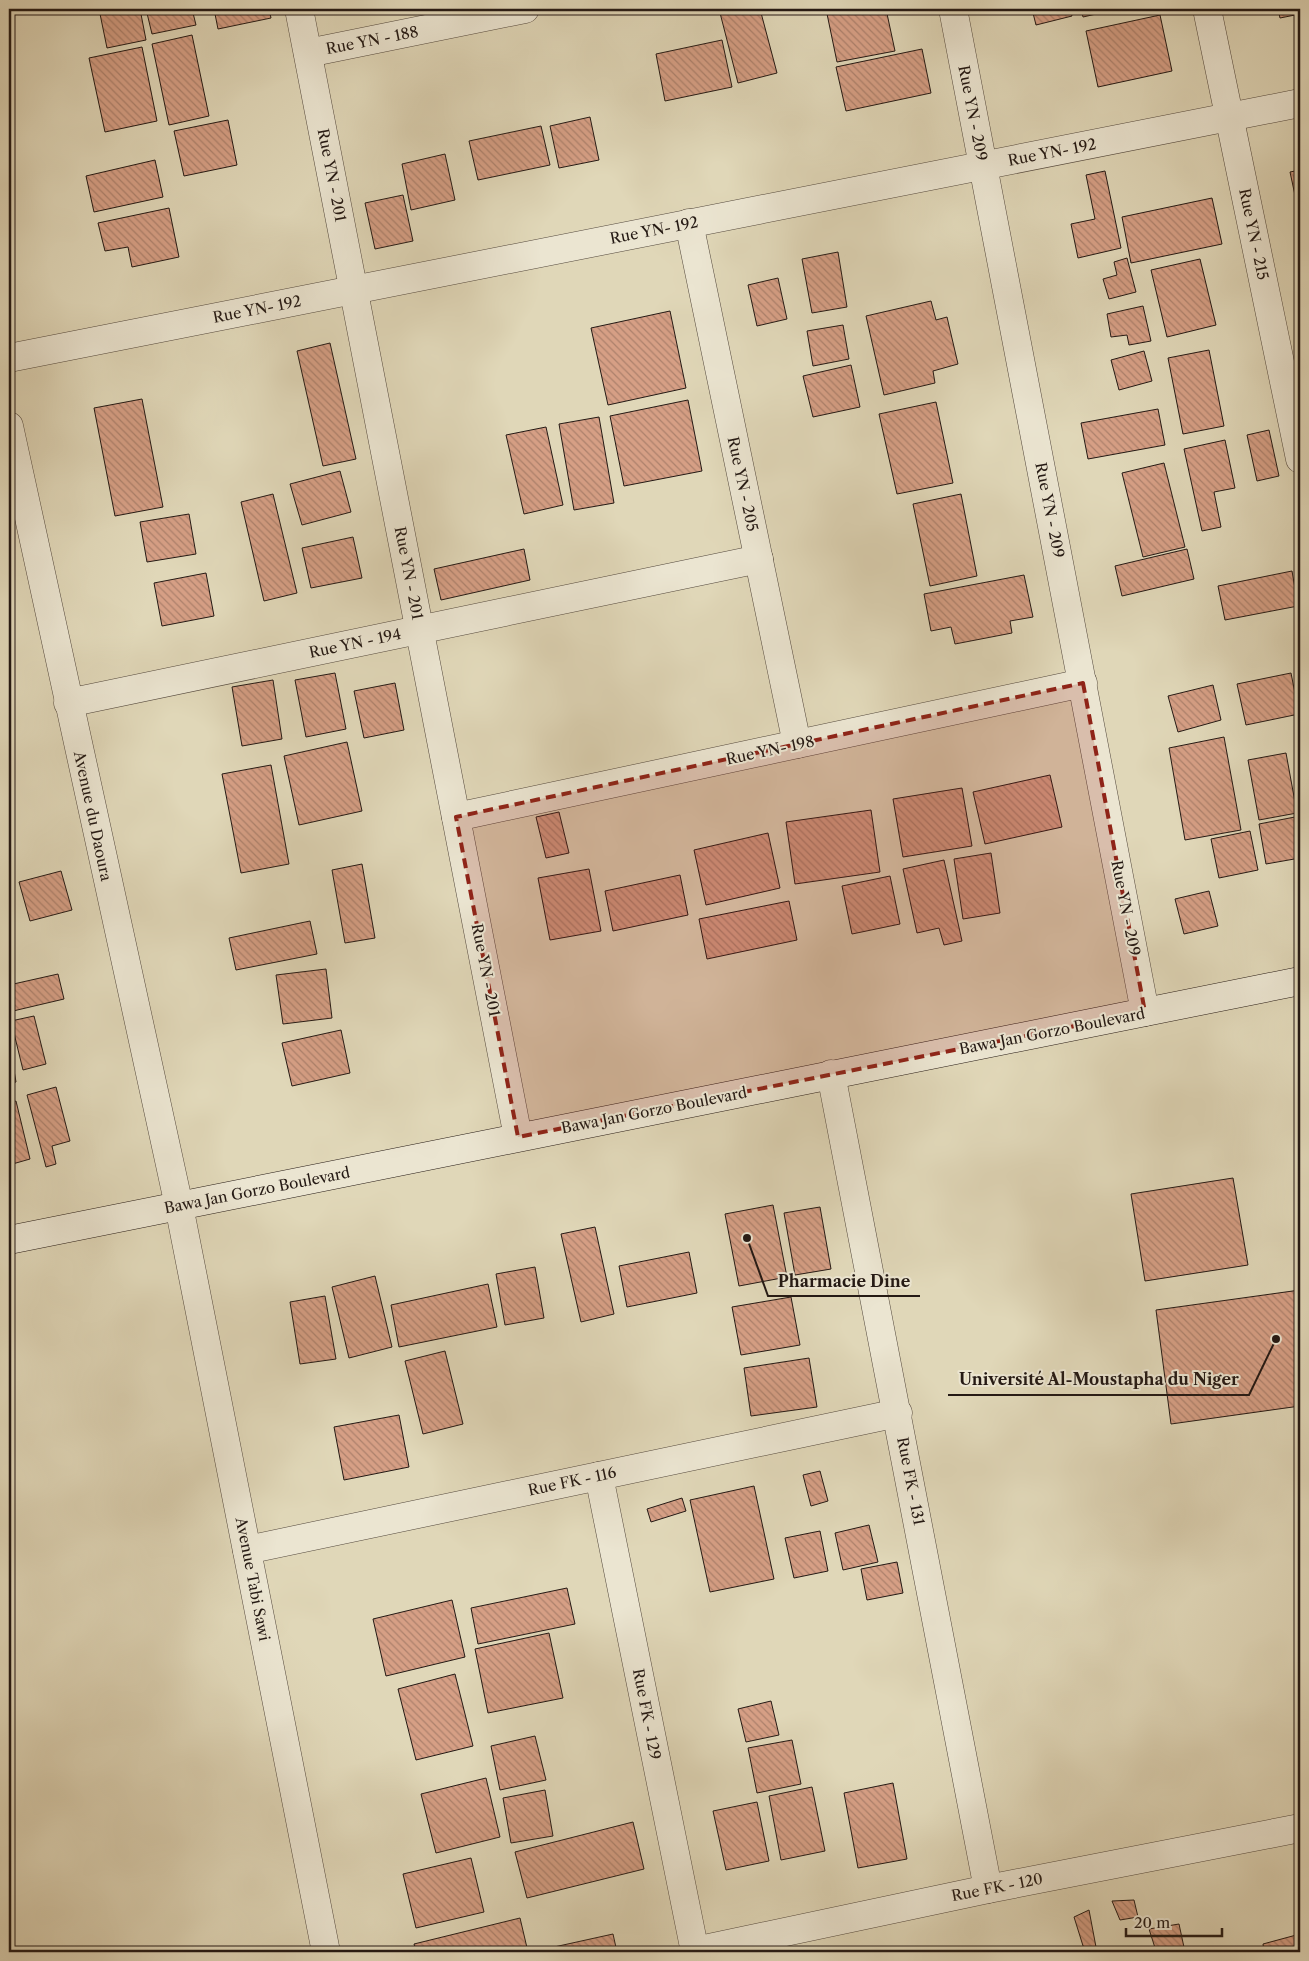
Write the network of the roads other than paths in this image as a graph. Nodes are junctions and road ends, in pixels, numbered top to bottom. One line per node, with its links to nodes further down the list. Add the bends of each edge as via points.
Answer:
1 (299, 9): 5 (street, Rue YN - 201)
2 (525, 9): 5 (street, Rue YN - 188)
3 (953, 9): 8 (street, Rue YN - 209)
4 (1207, 9): 7 (street, Rue YN - 215)
5 (308, 53): 10 (street, Rue YN - 201)
6 (1300, 103): 7 (street, Rue YN- 192)
7 (1230, 117): 8 (street, Rue YN- 192); 13 (street, Rue YN - 215)
8 (983, 165): 9 (street, Rue YN- 192); 16 (street, Rue YN - 209)
9 (688, 223): 10 (street, Rue YN- 192); 14 (street, Rue YN - 205)
10 (354, 290): 11 (street, Rue YN- 192); 15 (street, Rue YN - 201)
11 (9, 358)
12 (9, 426): 17 (street, Avenue du Daoura)
13 (1300, 459)
14 (759, 559): 15 (street, Rue YN - 194); 18 (street, Rue YN - 205)
15 (420, 629): 17 (street, Rue YN - 194); 19 (street, Rue YN - 201)
16 (1083, 683): 18 (street, Rue YN- 198); 21 (street, Rue YN - 209)
17 (68, 703): 24 (street, Avenue du Daoura)
18 (798, 744): 19 (street, Rue YN- 198)
19 (456, 817): 23 (street, Rue YN - 201)
20 (1300, 981): 21 (street, Bawa Jan Gorzo Boulevard)
21 (1146, 1012): 22 (street, Bawa Jan Gorzo Boulevard)
22 (831, 1074): 23 (street, Bawa Jan Gorzo Boulevard); 26 (street, Rue FK - 131)
23 (518, 1137): 24 (street, Bawa Jan Gorzo Boulevard)
24 (179, 1206): 25 (street, Bawa Jan Gorzo Boulevard); 28 (street, Avenue Tabi Sawi)
25 (9, 1240)
26 (898, 1413): 27 (street, Rue FK - 116); 30 (street, Rue FK - 131)
27 (599, 1476): 28 (street, Rue FK - 116); 31 (street, Rue FK - 129)
28 (247, 1550): 32 (street, Avenue Tabi Sawi)
29 (1300, 1828): 30 (street, Rue FK - 120)
30 (988, 1889): 31 (street, Rue FK - 120)
31 (695, 1951)
32 (326, 1952)

